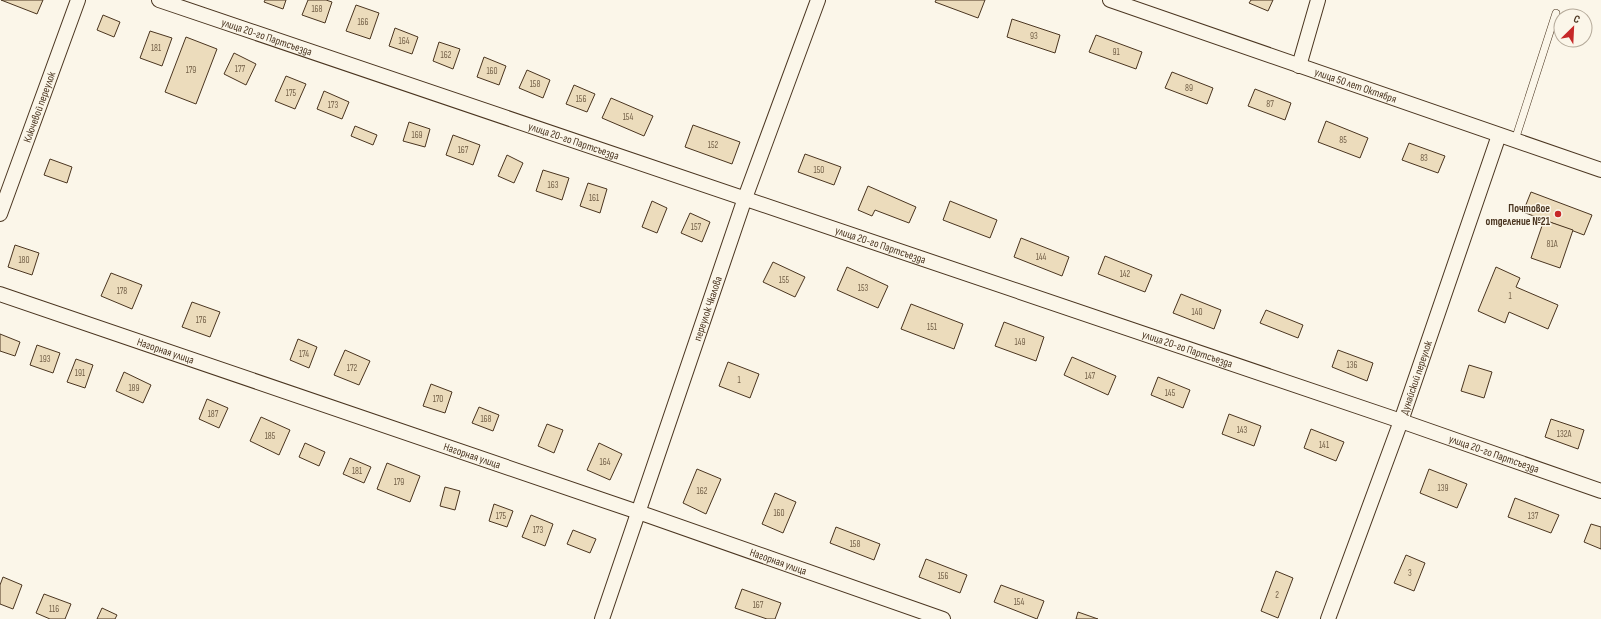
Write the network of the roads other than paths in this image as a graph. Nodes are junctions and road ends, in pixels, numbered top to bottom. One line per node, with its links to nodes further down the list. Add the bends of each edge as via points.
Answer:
1 (78, 0): 12 (street, Ключевой переулок)
2 (159, 0): 11 (street, улица 20-го Партсъезда)
3 (818, 0): 11 (street, переулок Чкалова)
4 (1110, 0): 7 (street, улица 50 лет Октября)
5 (1318, 0): 7 (street)
6 (1553, 23): 9 (lane)
7 (1299, 66): 8 (street, улица 50 лет Октября)
8 (1499, 134): 9 (street, улица 50 лет Октября); 14 (street, Дунайский переулок)
9 (1515, 140): 10 (street, улица 50 лет Октября)
10 (1601, 170)
11 (745, 198): 14 (street, улица 20-го Партсъезда); 16 (street, переулок Чкалова)
12 (0, 214)
13 (0, 294): 16 (street, Нагорная улица)
14 (1401, 421): 15 (street, улица 20-го Партсъезда); 19 (street, Дунайский переулок)
15 (1601, 491)
16 (638, 512): 17 (street, переулок Чкалова); 18 (street, Нагорная улица)
17 (602, 619)
18 (943, 619)
19 (1328, 619)

